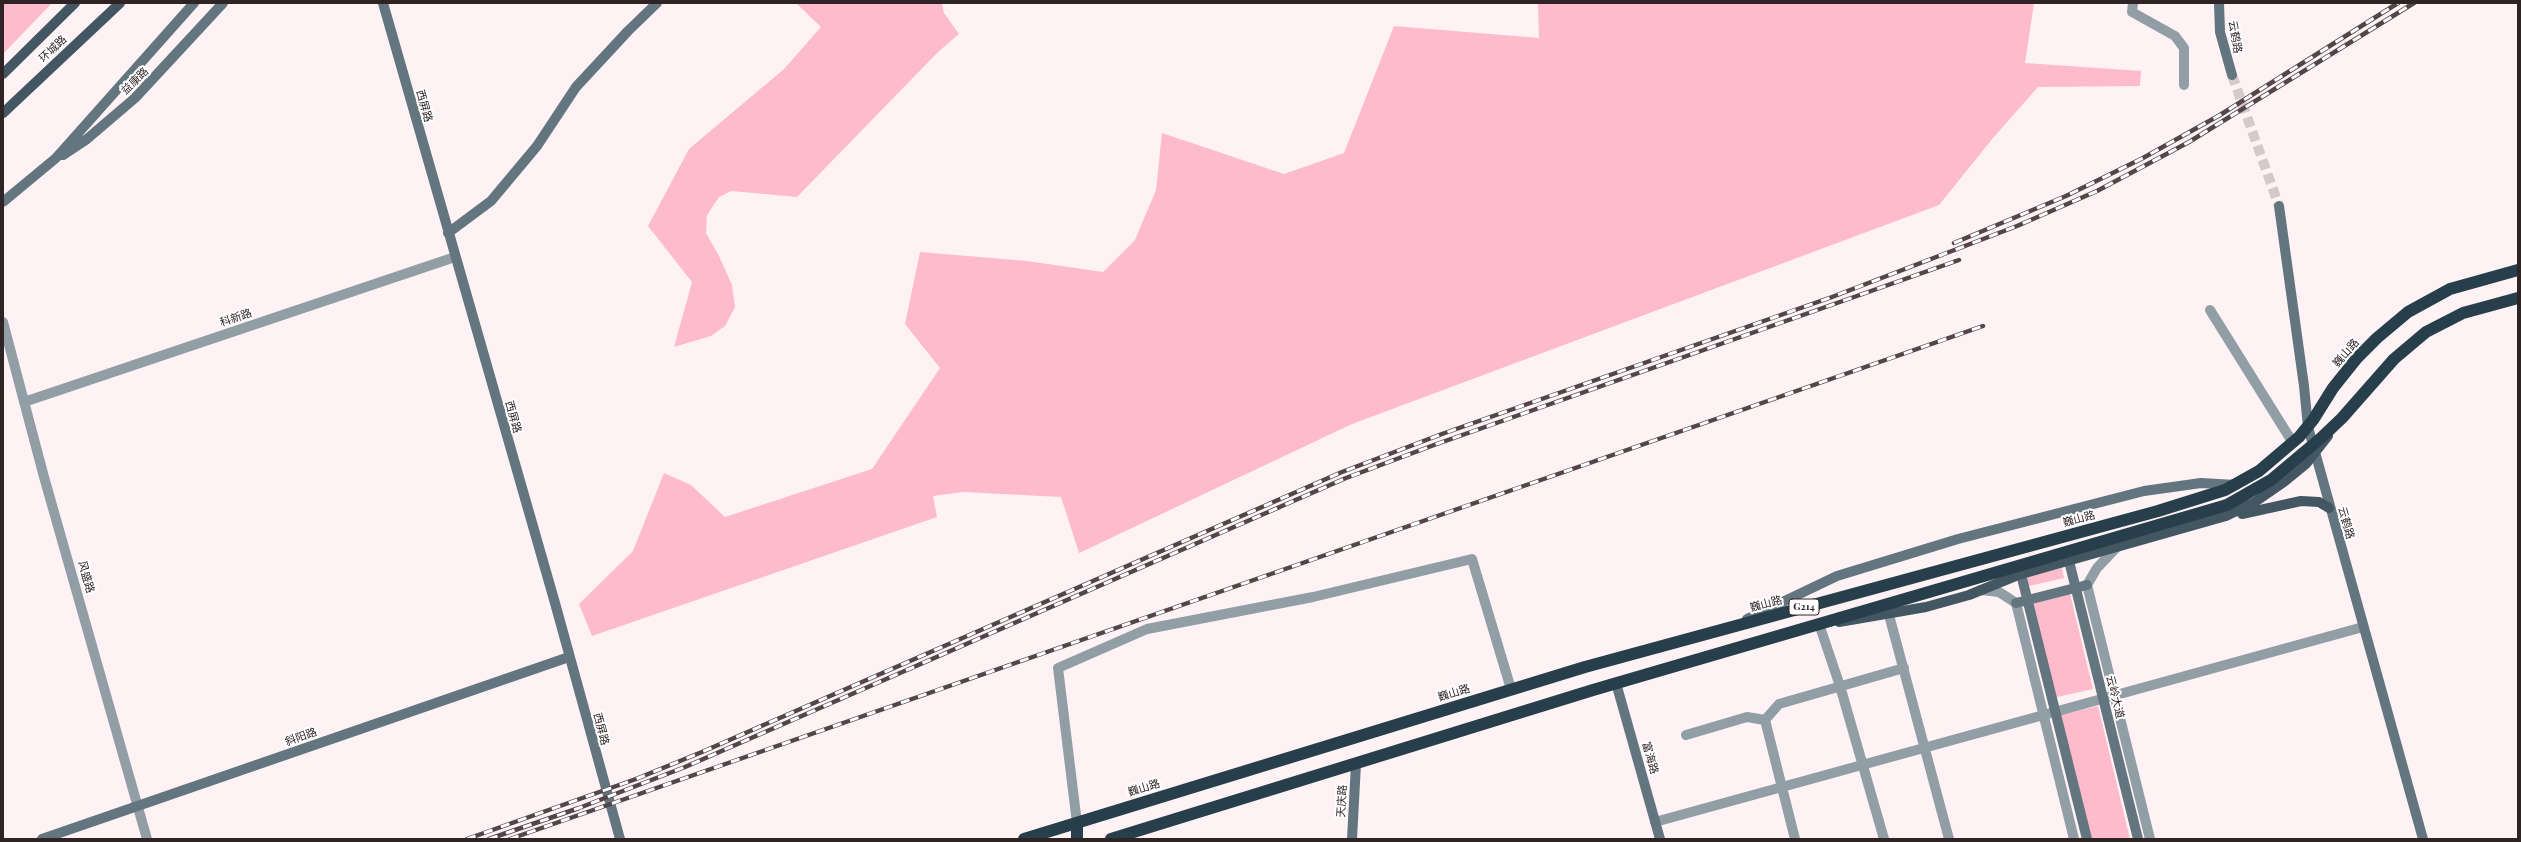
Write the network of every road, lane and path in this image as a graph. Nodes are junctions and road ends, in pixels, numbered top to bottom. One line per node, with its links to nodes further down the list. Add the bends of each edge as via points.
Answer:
1 (75, 3): 9 (main road, 环城路)
2 (120, 3): 12 (main road, 环城路)
3 (194, 3): 13 (street, 益康路)
4 (222, 3): 13 (street, 益康路, via 135,98 87,139)
5 (382, 3): 16 (street, 西屏路)
6 (657, 3): 16 (street, via 576,87 536,146 490,202)
7 (2133, 3): 11 (street, via 2132,12 2175,36 2184,48)
8 (2219, 3): 10 (street, 云鹤路, via 2220,32)
9 (3, 74)
10 (2232, 75)
11 (2184, 85)
12 (3, 113)
13 (52, 162): 14 (street, 益康路)
14 (3, 202)
15 (2279, 206): 23 (street, 云鹤路)
16 (448, 233): 17 (street, 西屏路)
17 (455, 257): 22 (street, 科新路); 41 (street, 西屏路)
18 (2518, 270): 23 (highway, 巍山路 / G214, via 2450,289 2408,312 2357,358 2333,388)
19 (2518, 298): 25 (highway, G214, via 2463,313 2426,332 2394,359)
20 (2210, 310): 24 (street)
21 (3, 322): 22 (street, 风盛路)
22 (24, 402): 56 (street, 风盛路)
23 (2308, 427): 24 (highway, 巍山路 / G214); 25 (street, 云鹤路)
24 (2293, 443): 26 (highway, 巍山路 / G214, via 2259,471)
25 (2314, 449): 27 (street, 云鹤路); 28 (main road, via 2295,474 2265,496 2236,512); 38 (highway, G214, via 2271,480 2227,505)
26 (2236, 485): 40 (highway, 巍山路 / G214, via 2171,508); 40 (street, via 2201,483 2144,492 1958,539 1837,576)
27 (2329, 508): 28 (main road, via 2315,502 2295,502); 39 (street, 云鹤路)
28 (2202, 524): 29 (main road)
29 (2116, 548): 30 (main road); 32 (street, via 2100,565)
30 (2069, 561): 31 (main road); 33 (street, 云岭大道)
31 (2021, 574): 34 (main road); 35 (street)
32 (2087, 585): 33 (street); 46 (street)
33 (2076, 588): 35 (street); 47 (street, 云岭大道)
34 (1982, 590): 36 (street, via 1999,592); 37 (main road, via 1926,607)
35 (2027, 600): 36 (street); 48 (street)
36 (2016, 603): 49 (street)
37 (1888, 615): 38 (main road); 42 (street)
38 (1819, 624): 43 (highway, G214); 44 (street)
39 (2363, 627): 46 (street); 74 (street, 云鹤路)
40 (1729, 628): 45 (highway, 巍山路 / G214)
41 (569, 657): 56 (street, 斜阳路); 61 (street, 西屏路)
42 (1904, 668): 44 (street); 52 (street)
43 (1616, 683): 53 (highway, G214); 57 (street, 富海路)
44 (1840, 686): 50 (street, via 1779,704); 54 (street)
45 (1511, 689): 58 (highway, 巍山路 / G214); 58 (street, via 1472,558 1313,597 1147,629 1125,636 1058,668)
46 (2114, 696): 47 (street); 73 (street)
47 (2103, 699): 48 (street); 72 (street, 云岭大道)
48 (2056, 712): 49 (street); 71 (street)
49 (2044, 716): 52 (street); 70 (street)
50 (1765, 720): 51 (street, via 1747,717); 55 (street)
51 (1686, 735)
52 (1925, 748): 54 (street); 69 (street)
53 (1356, 764): 64 (highway, G214); 65 (street, 天庆路)
54 (1863, 766): 55 (street); 68 (street)
55 (1782, 788): 57 (street); 67 (street)
56 (138, 806): 59 (street, 斜阳路); 60 (street, 风盛路)
57 (1655, 822): 66 (street, 富海路)
58 (1077, 823): 62 (highway, 巍山路 / G214); 63 (highway)
59 (42, 839)
60 (147, 839)
61 (620, 839)
62 (1024, 839)
63 (1077, 839)
64 (1111, 839)
65 (1352, 839)
66 (1660, 839)
67 (1795, 839)
68 (1884, 839)
69 (1949, 839)
70 (2074, 839)
71 (2087, 839)
72 (2138, 839)
73 (2150, 839)
74 (2423, 839)

